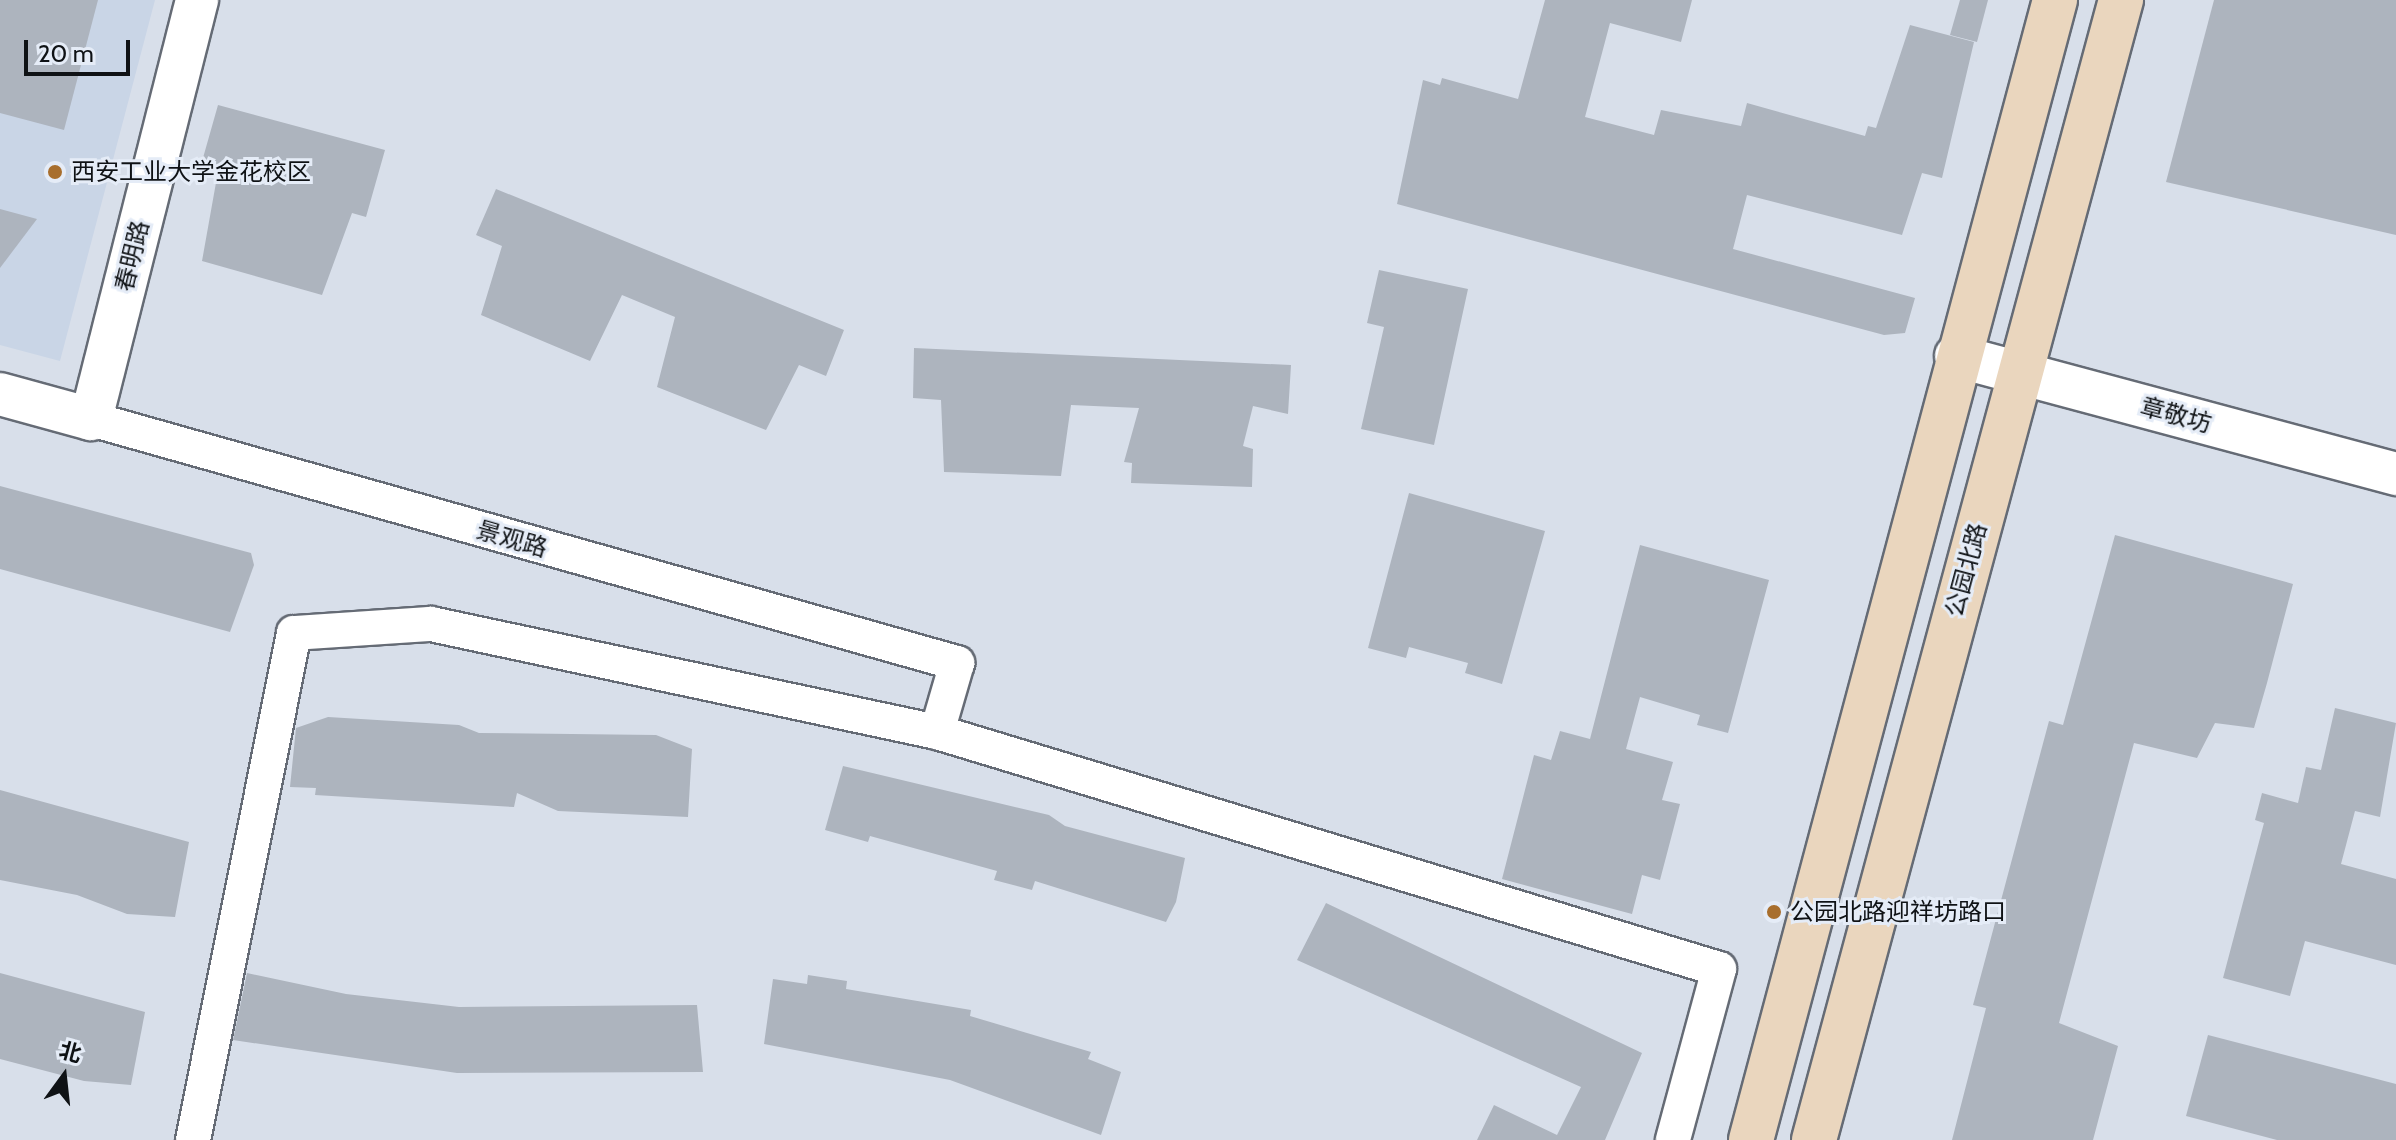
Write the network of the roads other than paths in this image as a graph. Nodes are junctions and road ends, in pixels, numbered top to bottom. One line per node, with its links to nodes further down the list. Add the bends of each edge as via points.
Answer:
1 (197, 0): 7 (street, 春明路)
2 (2055, 0): 4 (main road)
3 (2121, 0): 5 (main road, 公园北路)
4 (1956, 356): 5 (street, 章敬坊); 12 (main road)
5 (2019, 373): 8 (street, 章敬坊); 13 (main road, 公园北路)
6 (0, 394): 7 (street, 景观路)
7 (91, 419): 9 (street, 景观路, via 957,663)
8 (2396, 474)
9 (937, 732): 10 (street, via 431,624 294,633); 11 (street, via 1719,969)
10 (193, 1140)
11 (1673, 1140)
12 (1751, 1140)
13 (1814, 1140)

